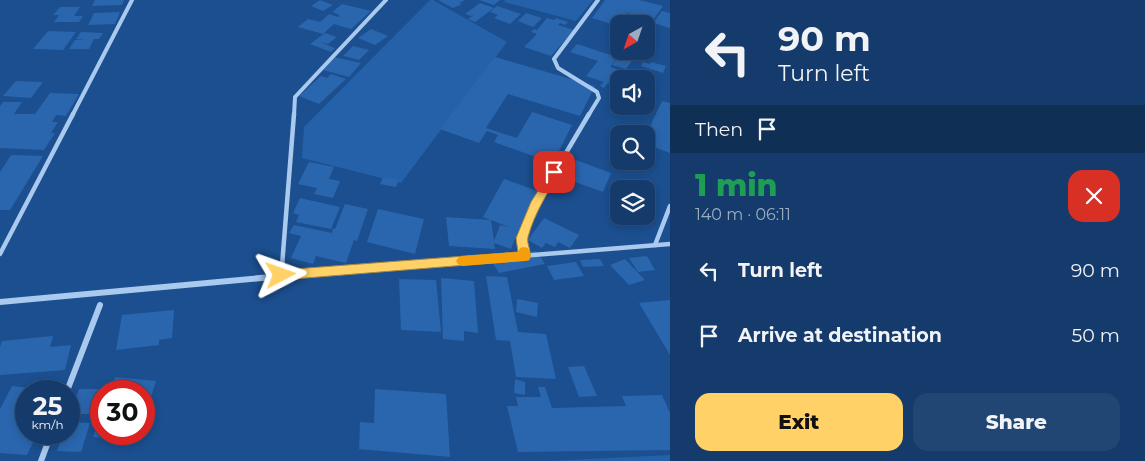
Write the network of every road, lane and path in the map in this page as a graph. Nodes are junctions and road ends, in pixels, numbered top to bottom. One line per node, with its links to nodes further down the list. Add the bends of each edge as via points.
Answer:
1 (132, 0): 7 (street)
2 (386, 0): 9 (street, via 295,97)
3 (598, 0): 8 (street, via 554,59 558,68 596,92 599,98 537,202 522,238)
4 (670, 206): 6 (street)
5 (670, 244): 6 (street)
6 (655, 245): 8 (street)
7 (0, 254)
8 (525, 256): 9 (street)
9 (281, 275): 10 (street)
10 (0, 302)
11 (100, 305): 12 (street)
12 (71, 380)
13 (47, 445): 14 (street)
14 (41, 461)

